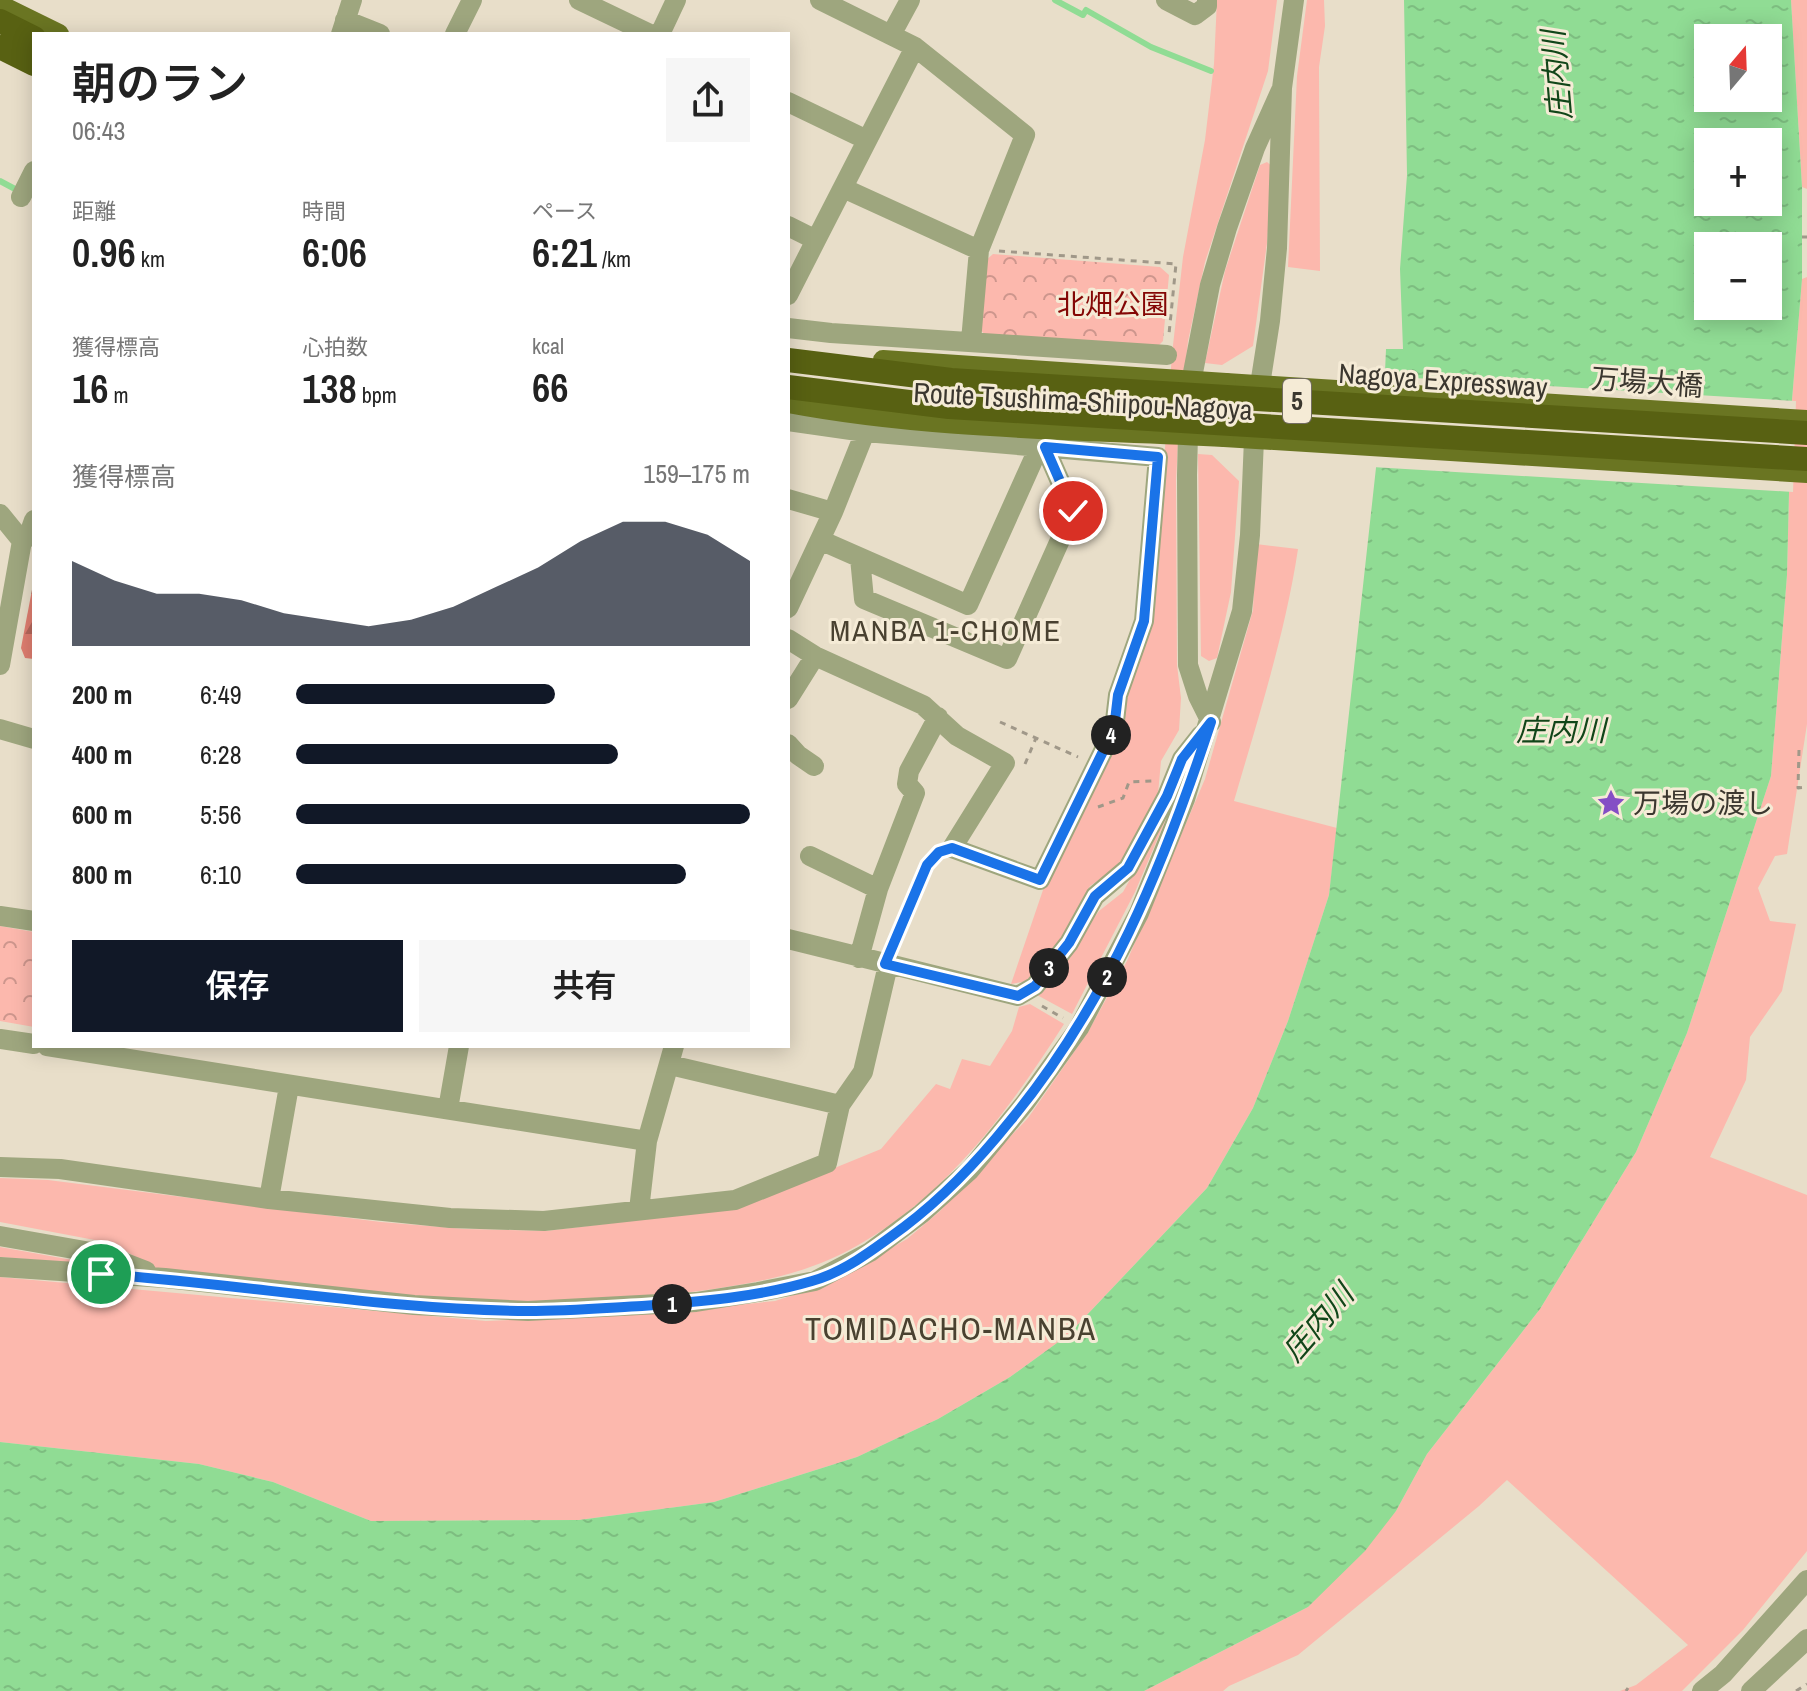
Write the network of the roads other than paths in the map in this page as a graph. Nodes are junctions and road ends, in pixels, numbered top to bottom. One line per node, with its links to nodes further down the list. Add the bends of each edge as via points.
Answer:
1 (352, 0): 12 (street)
2 (472, 0): 15 (street)
3 (579, 0): 16 (street)
4 (676, 0): 17 (street)
5 (820, 0): 18 (street)
6 (910, 0): 18 (street)
7 (1166, 0): 8 (street, via 1195,15)
8 (1207, 0)
9 (1294, 0): 25 (street)
10 (0, 5): 13 (main road)
11 (0, 21): 19 (highway)
12 (343, 27): 14 (street)
13 (55, 32)
14 (369, 32)
15 (456, 32)
16 (646, 32)
17 (661, 32)
18 (891, 35): 21 (street)
19 (32, 37)
20 (0, 47): 23 (highway)
21 (915, 47): 27 (street); 33 (street, via 1025,135)
22 (0, 55): 24 (main road)
23 (32, 63)
24 (32, 71)
25 (1282, 88): 40 (street, via 1277,248); 65 (street, via 1223,242 1189,393 1188,665)
26 (790, 103): 27 (street)
27 (867, 140): 29 (street)
28 (32, 175): 30 (street)
29 (843, 188): 32 (street); 33 (street)
30 (21, 197)
31 (790, 227): 32 (street)
32 (816, 240): 34 (street)
33 (979, 250): 36 (street)
34 (790, 291)
35 (790, 328): 36 (street)
36 (971, 341): 38 (street)
37 (790, 348): 40 (main road, Route Tsushima-Shiipou-Nagoya, bridge, via 943,366)
38 (1167, 355)
39 (790, 360): 47 (highway, Nagoya Expressway / 5, bridge, via 951,380)
40 (1260, 385): 42 (main road, Route Tsushima-Shiipou-Nagoya)
41 (790, 387): 50 (highway, Nagoya Expressway / 5, bridge, via 949,407)
42 (1292, 387): 44 (main road, 万場大橋)
43 (790, 403): 48 (main road, Route Tsushima-Shiipou-Nagoya, bridge, via 953,423)
44 (1807, 420)
45 (790, 421): 46 (street)
46 (865, 432): 49 (street); 53 (street)
47 (1807, 433)
48 (1254, 439): 51 (main road, Route Tsushima-Shiipou-Nagoya); 65 (street, via 1242,611)
49 (1042, 447): 58 (street, via 968,605); 58 (street, via 1073,511 1007,659 864,599); 64 (street, via 1158,457 1144,621 1118,695 1114,729 1040,880 952,848 1005,763 957,736)
50 (1807, 459)
51 (1807, 473)
52 (790, 500): 53 (street)
53 (833, 512): 56 (street)
54 (0, 514): 57 (street)
55 (32, 526): 57 (street)
56 (820, 540): 58 (street); 59 (street)
57 (22, 541): 62 (street)
58 (860, 558)
59 (790, 604)
60 (790, 640): 61 (street)
61 (815, 656): 63 (street); 64 (street, via 923,705)
62 (0, 665)
63 (790, 696)
64 (938, 717): 71 (street, via 909,771 907,784 915,793)
65 (1211, 722): 76 (street, via 1182,759 1128,868 1095,896 1069,943 1035,986 1018,996); 92 (street, via 1139,913 1072,1038 970,1170 870,1252 815,1281 758,1292 696,1302 528,1311 414,1305)
66 (1, 736): 67 (street)
67 (32, 739)
68 (790, 746): 69 (street)
69 (814, 766)
70 (810, 856): 71 (street)
71 (878, 889): 75 (street)
72 (0, 916): 73 (street)
73 (32, 921)
74 (790, 940): 75 (street)
75 (859, 958): 76 (street)
76 (887, 964): 84 (street, via 863,1072)
77 (0, 1039): 78 (street)
78 (32, 1044)
79 (74, 1048): 81 (street)
80 (459, 1048): 85 (street)
81 (128, 1052): 83 (street)
82 (672, 1055): 84 (street); 86 (street)
83 (289, 1086): 85 (street); 88 (street)
84 (840, 1105): 89 (street, via 827,1163 735,1200)
85 (448, 1109): 86 (street)
86 (647, 1141): 89 (street)
87 (0, 1167): 88 (street, via 60,1169)
88 (269, 1199): 89 (street, via 450,1218 544,1221)
89 (639, 1210)
90 (0, 1236): 92 (street, via 102,1254)
91 (0, 1267): 92 (street)
92 (165, 1278)
93 (1807, 1580): 95 (street)
94 (1807, 1639): 96 (street)
95 (1702, 1691)
96 (1751, 1691)

